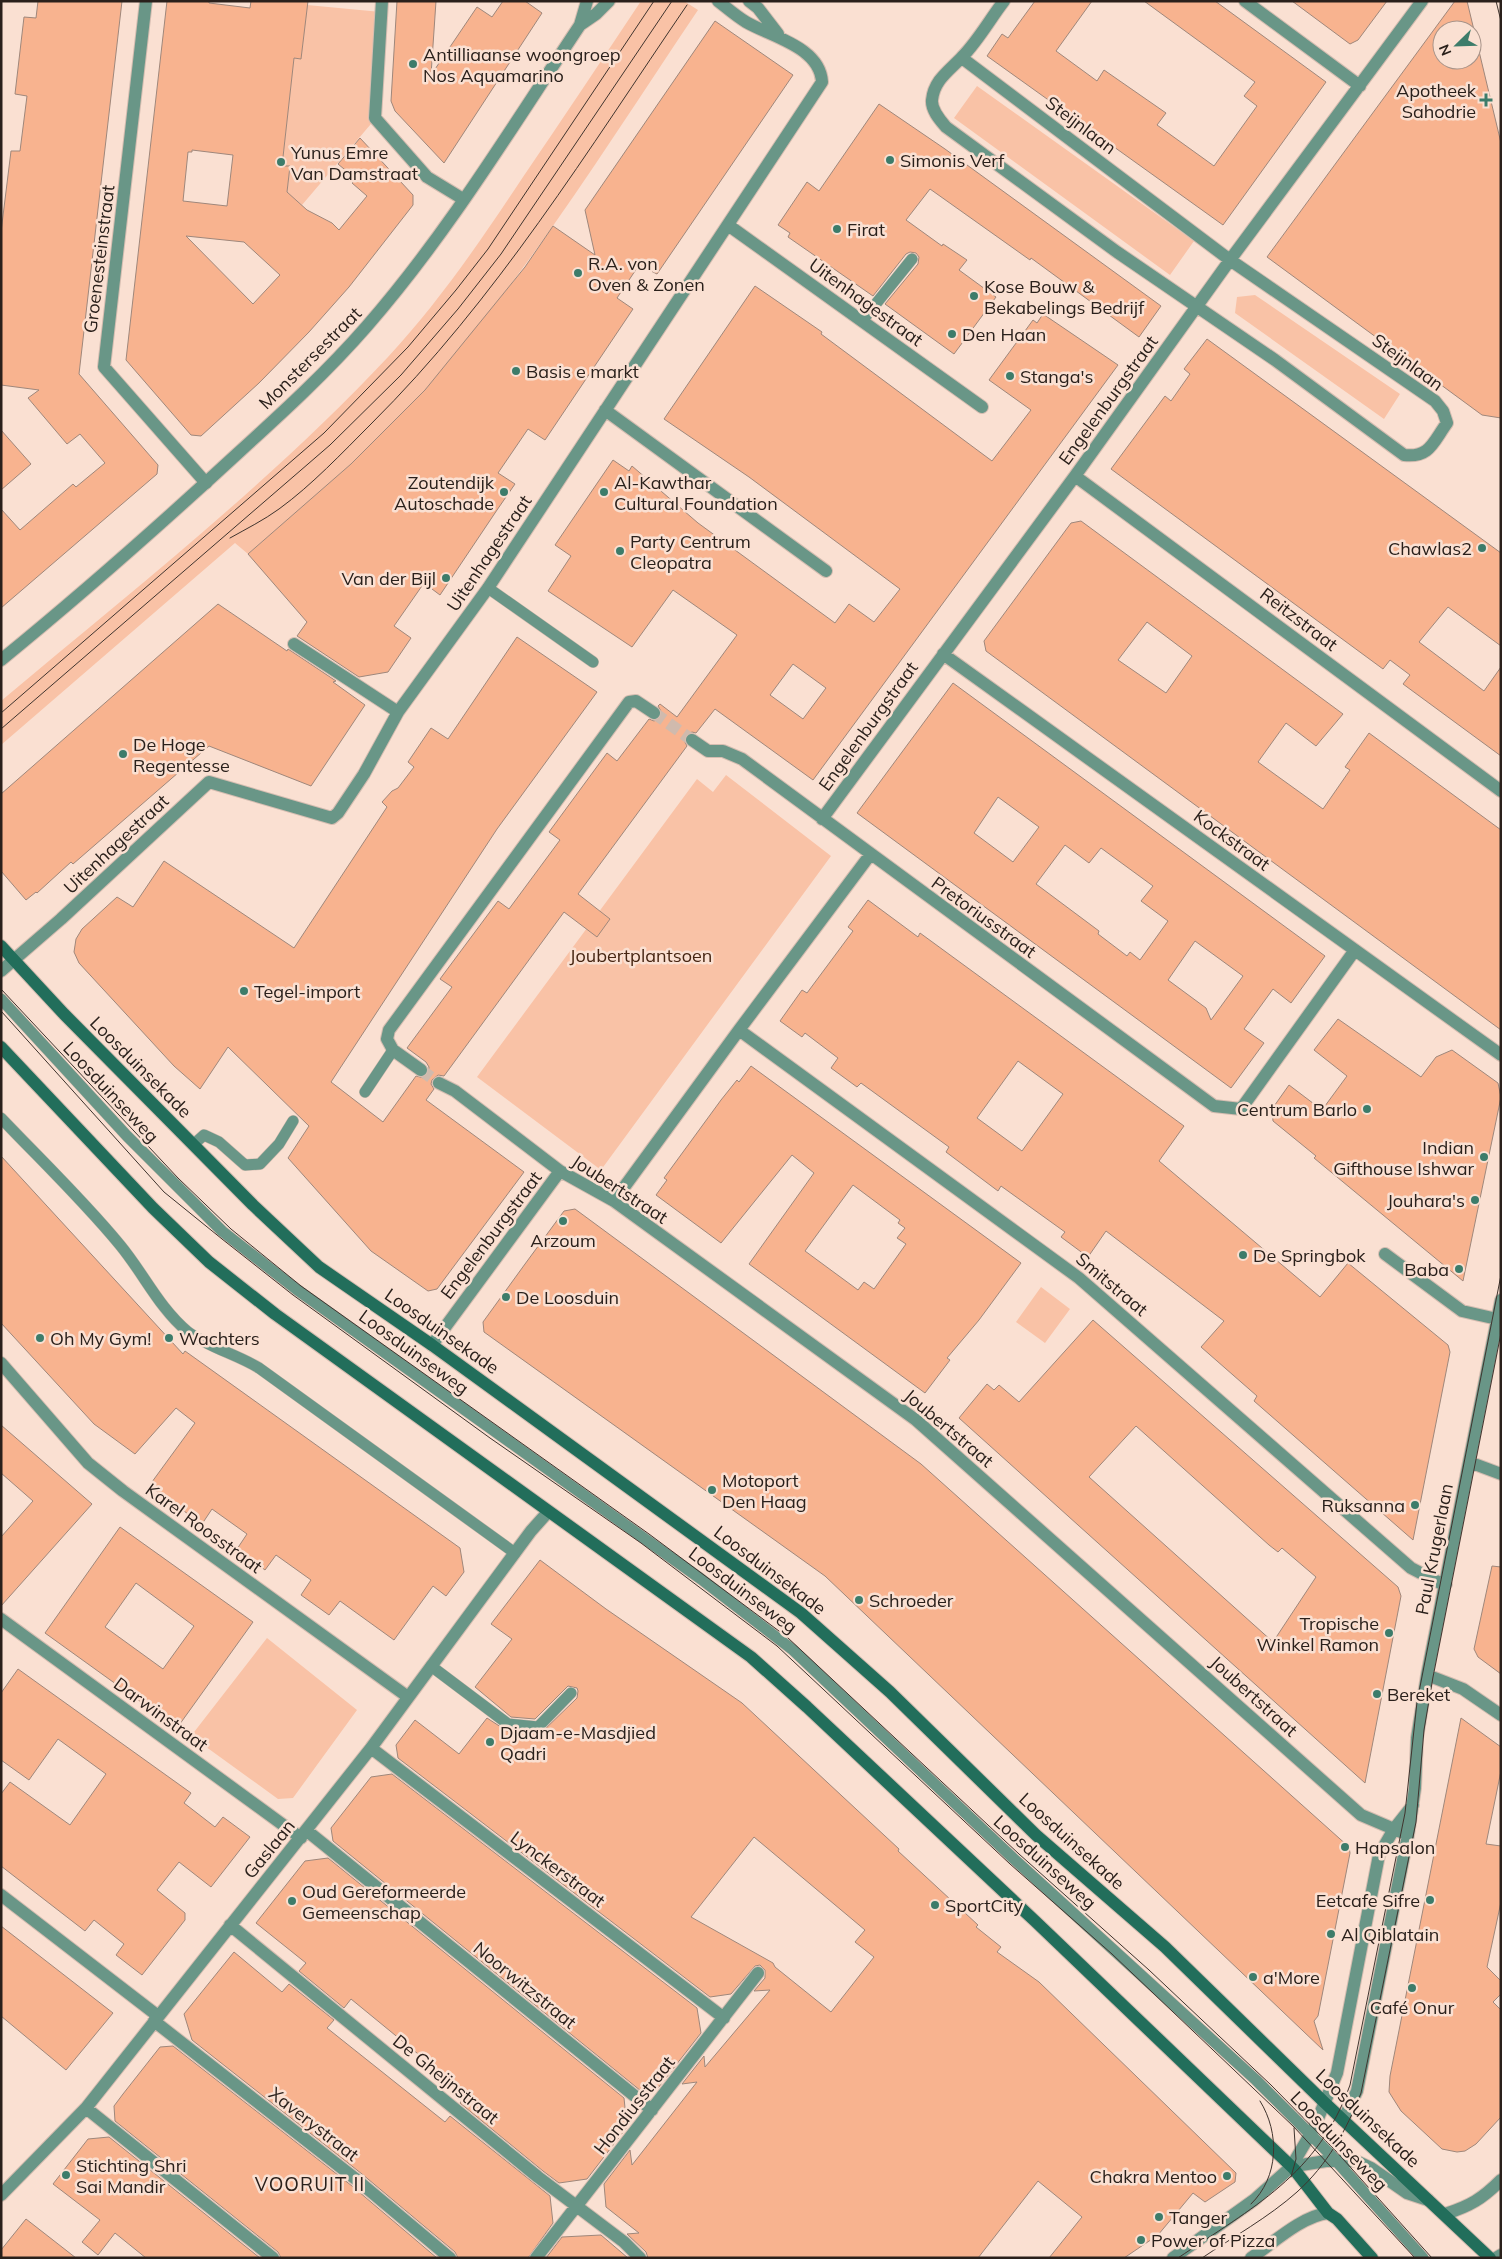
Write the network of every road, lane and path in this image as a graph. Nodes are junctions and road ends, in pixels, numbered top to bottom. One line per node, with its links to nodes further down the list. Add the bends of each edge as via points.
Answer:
1 (146, 1): 23 (street, Groenesteinstraat, via 104,367)
2 (382, 1): 14 (street, via 376,118 427,177)
3 (587, 1): 10 (street, Monstersestraat)
4 (609, 1): 10 (street, Monstersestraat)
5 (718, 1): 11 (street, Uitenhagestraat, via 747,22)
6 (749, 1): 11 (street, Uitenhagestraat)
7 (1004, 1): 12 (street)
8 (1245, 1): 13 (street)
9 (1422, 1): 13 (street, Engelenburgstraat)
10 (580, 25): 14 (street, Monstersestraat)
11 (779, 36): 15 (street, Uitenhagestraat, via 814,61 822,73 822,82)
12 (962, 58): 17 (street, Steijnlaan); 18 (street, Steijnlaan, via 948,68 936,86 931,102 946,127)
13 (1360, 86): 17 (street, Engelenburgstraat)
14 (464, 199): 23 (street, Monstersestraat, via 414,271 366,327 323,374)
15 (728, 225): 19 (street, Uitenhagestraat); 21 (street, Uitenhagestraat)
16 (912, 259): 19 (lane)
17 (1230, 260): 18 (street, Engelenburgstraat); 18 (street, Steijnlaan, via 1435,401 1443,410 1447,423 1425,453 1404,455)
18 (1197, 306): 22 (street, Engelenburgstraat)
19 (862, 321): 20 (street, Uitenhagestraat)
20 (982, 407)
21 (605, 410): 24 (street); 25 (street, Uitenhagestraat)
22 (1075, 476): 27 (street, Engelenburgstraat); 33 (street, Reitzstraat)
23 (206, 483): 28 (street, Monstersestraat)
24 (826, 571)
25 (488, 588): 29 (lane); 30 (street, Uitenhagestraat)
26 (294, 644): 30 (street)
27 (943, 654): 34 (street, Engelenburgstraat); 37 (street, Kockstraat)
28 (1, 660)
29 (593, 662)
30 (398, 712): 38 (street, Uitenhagestraat, via 364,774 332,818 209,782)
31 (654, 713): 43 (street, via 636,701 629,702 389,1030 387,1039)
32 (692, 740): 34 (street, Pretoriusstraat, via 708,751 723,751 742,759)
33 (1501, 791)
34 (822, 819): 35 (street, Pretoriusstraat)
35 (870, 855): 37 (street, Pretoriusstraat, via 1214,1106 1241,1109); 41 (street)
36 (1, 946): 38 (main road, Loosduinsekade)
37 (1355, 950): 44 (street, Kockstraat)
38 (14, 959): 39 (street); 50 (main road, Loosduinsekade, via 64,1014)
39 (1, 970)
40 (1, 1000): 83 (lane, Loosduinseweg, via 127,1136 222,1231 296,1289 701,1579 793,1650)
41 (739, 1030): 52 (street); 62 (street, Smitstraat, via 1079,1278 1411,1568)
42 (1, 1047): 60 (main road, via 153,1208 209,1262 275,1314)
43 (393, 1050): 45 (street); 47 (lane)
44 (1501, 1055)
45 (421, 1070)
46 (439, 1083): 51 (street, Joubertstraat, via 455,1091)
47 (365, 1092)
48 (1, 1118): 61 (lane, via 120,1245 166,1311 189,1332 210,1346 259,1368)
49 (293, 1120): 50 (lane, via 279,1144 260,1164 245,1165 219,1142 204,1136)
50 (194, 1144): 56 (main road, Loosduinsekade, via 319,1267)
51 (560, 1171): 52 (street, Joubertstraat); 56 (street, Engelenburgstraat)
52 (614, 1201): 71 (street, Joubertstraat, via 916,1420 1361,1815)
53 (1385, 1254): 55 (street, via 1462,1311)
54 (1501, 1300): 55 (street, Paul Krugerlaan)
55 (1497, 1319): 58 (street, Paul Krugerlaan)
56 (432, 1345): 79 (main road, Loosduinsekade, via 801,1613 890,1692 1036,1835 1165,1947)
57 (1, 1363): 67 (street, Karel Roosstraat, via 95,1468)
58 (1469, 1462): 59 (street); 62 (street, Paul Krugerlaan)
59 (1501, 1474)
60 (548, 1512): 61 (street, Gaslaan); 85 (main road, via 758,1664 1035,1921)
61 (515, 1553): 64 (street, Gaslaan)
62 (1446, 1584): 65 (street, Paul Krugerlaan)
63 (1, 1619): 72 (street, Darwinstraat)
64 (431, 1666): 66 (lane, via 508,1724 538,1727); 67 (street, Gaslaan)
65 (1427, 1675): 68 (street, via 1464,1689); 70 (street, Paul Krugerlaan, via 1417,1738)
66 (571, 1694)
67 (408, 1698): 69 (street, Gaslaan)
68 (1501, 1715)
69 (372, 1748): 72 (street, Gaslaan); 77 (street, Lynckerstraat)
70 (1413, 1806): 71 (street); 73 (street, Paul Krugerlaan)
71 (1394, 1829): 73 (street, Joubertstraat); 79 (street, via 1379,1855 1336,2073)
72 (304, 1834): 75 (street, Gaslaan); 81 (street, Noorwitzstraat)
73 (1408, 1835): 82 (street, Paul Krugerlaan, via 1357,2091)
74 (1, 1894): 78 (street)
75 (230, 1925): 78 (street, Gaslaan); 89 (street, De Gheijnstraat)
76 (758, 1973): 77 (street, Hondiusstraat)
77 (724, 2018): 81 (street, Hondiusstraat)
78 (156, 2019): 80 (street, Gaslaan); 94 (street, Xaverystraat)
79 (1325, 2103): 82 (main road, Loosduinsekade); 83 (street)
80 (86, 2108): 87 (street, Gaslaan); 93 (street)
81 (652, 2110): 89 (street, Hondiusstraat)
82 (1343, 2120): 88 (main road, Loosduinsekade)
83 (1310, 2133): 84 (lane, Loosduinseweg); 85 (street)
84 (1335, 2160): 85 (street); 88 (street, via 1356,2161 1407,2193); 100 (lane, Loosduinseweg)
85 (1291, 2166): 90 (main road); 97 (street, via 1254,2200)
86 (1501, 2180): 91 (street, via 1489,2193 1466,2207)
87 (1, 2195)
88 (1429, 2200): 91 (main road, Loosduinsekade)
89 (577, 2206): 95 (street, Hondiusstraat); 96 (street, De Gheijnstraat)
90 (1328, 2213): 98 (street, via 1316,2214); 99 (main road)
91 (1444, 2214): 101 (main road, Loosduinsekade)
92 (1501, 2255): 102 (street)
93 (273, 2258)
94 (450, 2258)
95 (536, 2258)
96 (640, 2258)
97 (1174, 2258)
98 (1251, 2258)
99 (1372, 2258)
100 (1423, 2258)
101 (1490, 2258)
102 (1496, 2258)

